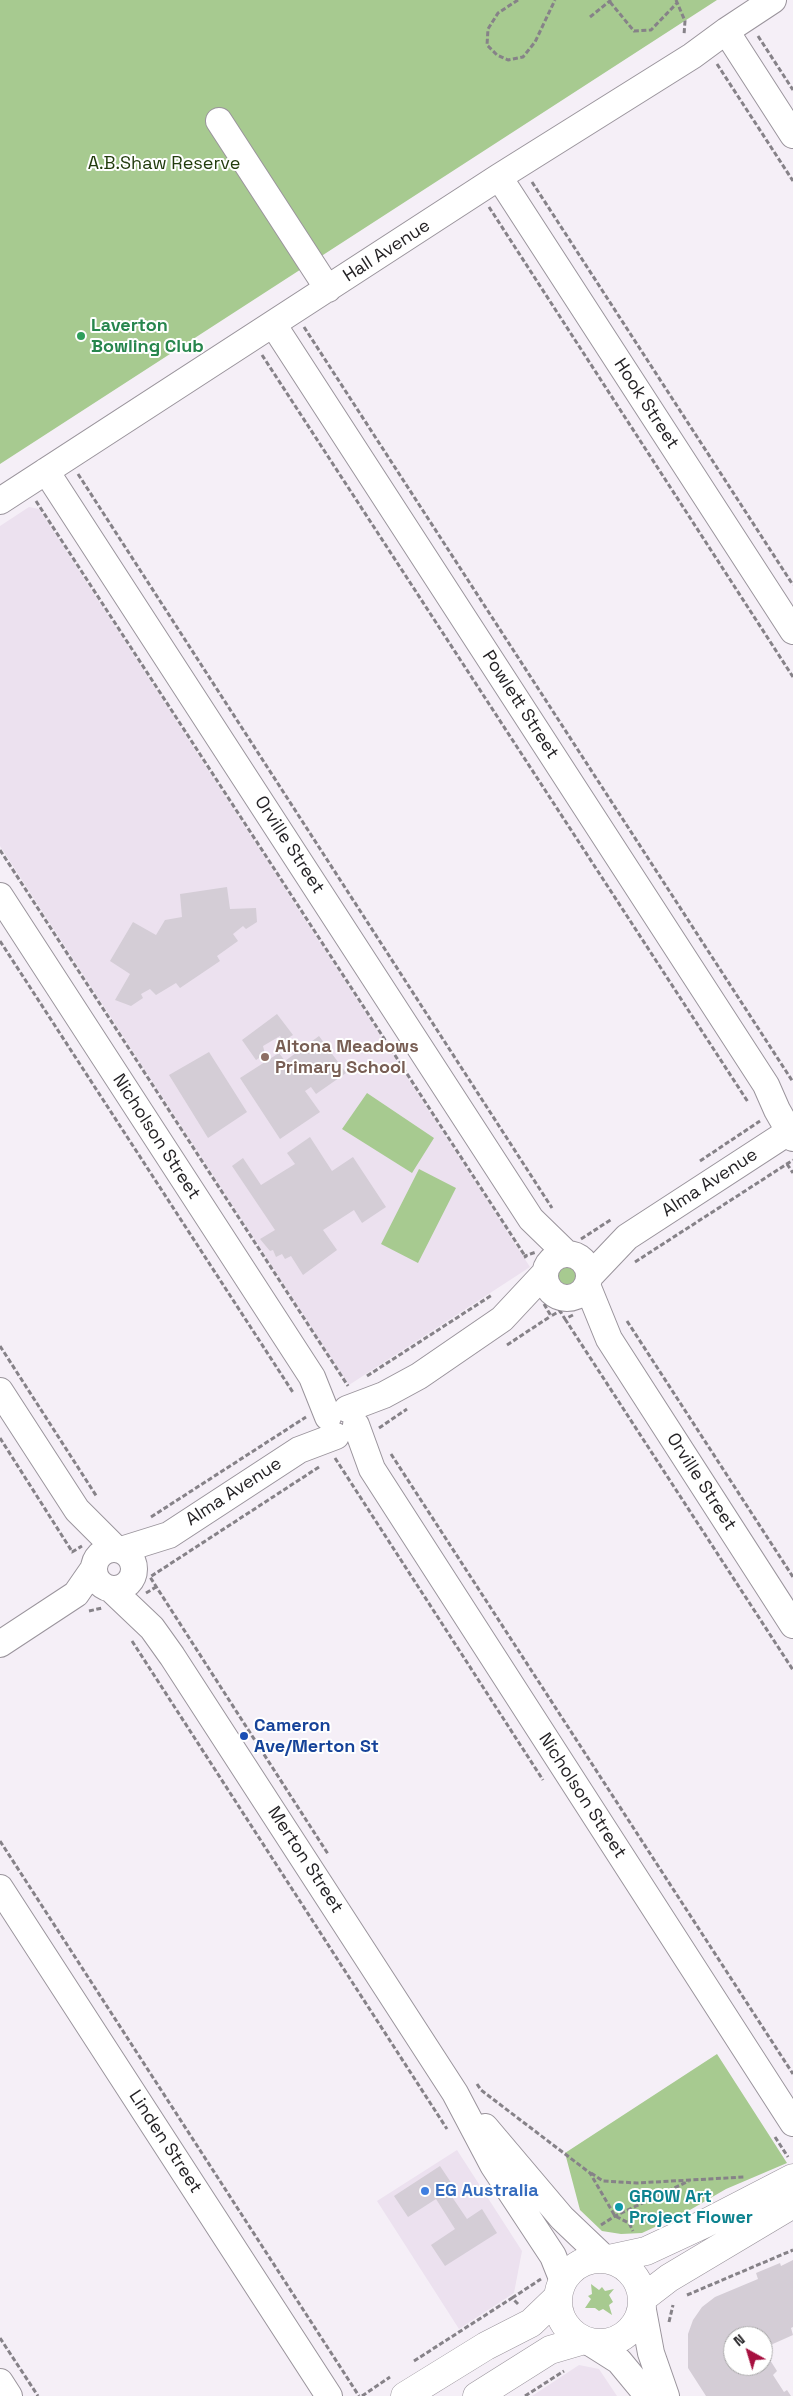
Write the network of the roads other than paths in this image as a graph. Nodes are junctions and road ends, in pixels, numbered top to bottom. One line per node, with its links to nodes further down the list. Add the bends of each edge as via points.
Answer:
1 (773, 0): 2 (street, Hall Avenue)
2 (726, 31): 4 (street); 5 (street, Hall Avenue, via 703,58)
3 (218, 122): 6 (street)
4 (793, 135)
5 (500, 178): 6 (street, Hall Avenue); 10 (street, Hook Street)
6 (328, 289): 7 (street, Hall Avenue)
7 (273, 324): 8 (street, Hall Avenue); 12 (street, Powlett Street, via 766,1085)
8 (46, 471): 9 (street, Hall Avenue); 14 (street, Orville Street, via 542,1214)
9 (0, 502)
10 (793, 630)
11 (0, 896): 18 (street, Nicholson Street)
12 (780, 1123): 13 (street, Alma Avenue)
13 (622, 1226): 14 (street, Alma Avenue); 15 (street, Alma Avenue)
14 (548, 1257): 15 (street, via 547,1285); 15 (street, via 585,1264); 16 (street, Alma Avenue)
15 (573, 1295): 16 (street, Alma Avenue, via 543,1301); 23 (street, Orville Street, via 609,1339)
16 (502, 1319): 18 (street, Alma Avenue)
17 (0, 1391): 19 (street, Merton Street)
18 (341, 1426): 21 (street, Alma Avenue, via 169,1535); 26 (street, Nicholson Street, via 372,1469)
19 (88, 1505): 20 (street, Merton Street); 21 (street, Merton Street)
20 (85, 1557): 21 (street, Alma Avenue, via 105,1551); 22 (street, Alma Avenue)
21 (119, 1576): 22 (street, via 96,1593); 27 (street, Merton Street, via 141,1596 141,1633 465,2087)
22 (76, 1594): 24 (street)
23 (793, 1625)
24 (0, 1644)
25 (0, 1888): 37 (street, Linden Street)
26 (793, 2123)
27 (501, 2160): 30 (street, Merton Street); 31 (street, Merton Street, via 553,2256)
28 (793, 2178): 30 (main road, via 646,2251)
29 (793, 2204): 32 (main road, via 673,2289)
30 (607, 2259): 31 (main road, via 580,2263); 32 (main road, via 622,2264 633,2273 640,2285)
31 (554, 2284): 33 (main road, via 564,2323 572,2333); 38 (main road, via 531,2323 486,2346)
32 (643, 2302): 33 (main road, via 639,2319 618,2340 604,2343); 40 (street, via 651,2353)
33 (587, 2341): 35 (main road, via 550,2350); 39 (street, via 620,2361)
34 (0, 2382): 36 (street)
35 (490, 2392)
36 (9, 2396)
37 (329, 2396)
38 (405, 2396)
39 (648, 2396)
40 (666, 2396)

